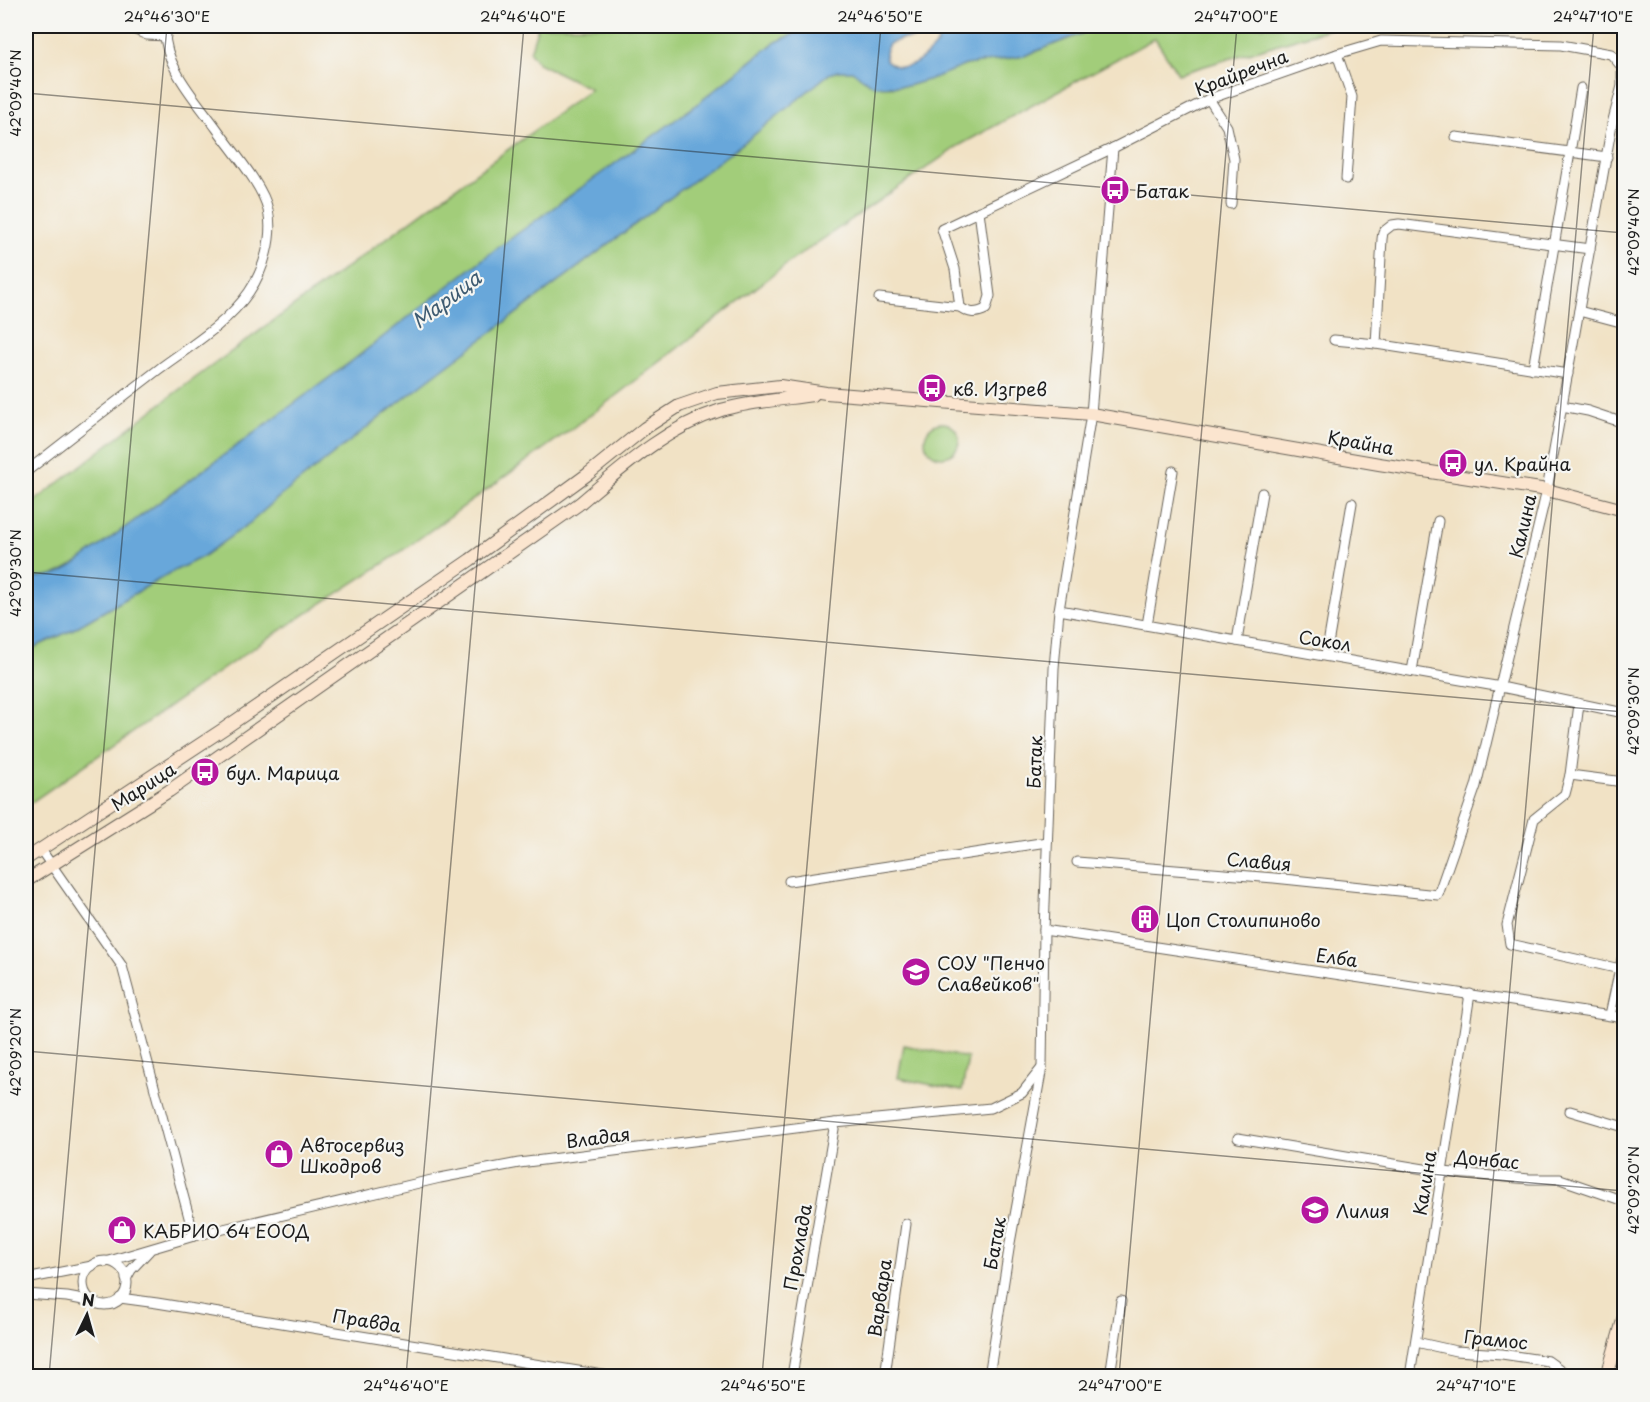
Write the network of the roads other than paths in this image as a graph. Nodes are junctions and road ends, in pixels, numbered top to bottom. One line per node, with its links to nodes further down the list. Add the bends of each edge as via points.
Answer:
1 (126, 26): 3 (street, via 147,35)
2 (165, 26): 3 (street)
3 (166, 36): 30 (street, via 177,74 264,196 270,224 261,266 249,292 220,324)
4 (1337, 54): 5 (street, Крайречна, via 1381,41 1561,45); 7 (street, Крайречна); 12 (street, via 1352,97)
5 (1611, 54): 11 (street, Калина, via 1622,67 1622,86)
6 (1581, 88): 10 (street)
7 (1209, 99): 9 (street, Крайречна); 13 (street, via 1227,127 1234,159)
8 (1456, 137): 10 (street)
9 (1113, 148): 14 (street, Крайречна); 27 (street, Батак)
10 (1569, 152): 11 (street); 15 (street)
11 (1607, 157): 16 (street, Калина)
12 (1346, 179)
13 (1231, 204)
14 (979, 211): 18 (street, Крайречна, via 942,229 955,269); 18 (street, via 990,296 986,309 978,312 967,313)
15 (1554, 244): 16 (street); 22 (street, via 1392,225 1383,232 1382,239); 23 (street)
16 (1590, 249): 19 (street, Калина)
17 (879, 298): 18 (street)
18 (960, 307)
19 (1579, 311): 20 (street); 24 (street, Калина)
20 (1624, 322)
21 (1334, 340): 22 (street)
22 (1376, 344): 23 (street)
23 (1533, 369): 24 (street)
24 (1568, 374): 26 (street, Калина)
25 (826, 393): 27 (street, Марица); 47 (street, Марица, via 780,386 717,393 679,406 470,560); 50 (street, Марица, via 722,410 677,429 641,452 579,504 169,792)
26 (1562, 406): 28 (street); 31 (street, Калина)
27 (1090, 414): 31 (street, Крайна); 36 (street, Батак)
28 (1624, 423)
29 (1173, 471): 37 (street)
30 (26, 472)
31 (1547, 490): 34 (street, Крайна); 41 (street, Калина)
32 (1262, 493): 38 (street)
33 (1352, 503): 39 (street)
34 (1624, 510)
35 (1438, 521): 40 (street)
36 (1059, 610): 37 (street, Сокол); 46 (street, Батак)
37 (1147, 625): 38 (street, Сокол)
38 (1237, 641): 39 (street, Сокол)
39 (1326, 656): 40 (street, Сокол)
40 (1412, 671): 41 (street, Сокол)
41 (1501, 687): 42 (street, Сокол); 53 (street, Калина, via 1476,786)
42 (1582, 704): 43 (street, Сокол); 44 (street)
43 (1624, 713)
44 (1570, 775): 45 (street); 56 (street, via 1565,794 1534,819 1508,925 1510,944)
45 (1624, 782)
46 (1047, 842): 52 (street); 54 (street, Батак)
47 (41, 850): 48 (street, Марица); 50 (street)
48 (26, 859)
49 (1077, 862): 53 (street, Славия)
50 (51, 866): 51 (street, Марица); 68 (street, via 122,966)
51 (26, 881)
52 (789, 881)
53 (1438, 895)
54 (1044, 930): 57 (street, Елба); 60 (street, Батак)
55 (1624, 950): 56 (street)
56 (1620, 969): 58 (street)
57 (1470, 994): 58 (street, Елба); 65 (street, Калина)
58 (1610, 1015): 59 (street, Елба)
59 (1624, 1018)
60 (1042, 1067): 62 (street, Владая, via 1022,1093 991,1108); 83 (street, Батак)
61 (1570, 1111): 63 (street)
62 (835, 1123): 68 (street, Владая, via 519,1163); 81 (street, Прохлада)
63 (1624, 1126)
64 (1238, 1138): 65 (street, Донбас)
65 (1442, 1172): 66 (street, Донбас, via 1560,1179); 79 (street, Калина)
66 (1624, 1201)
67 (906, 1224): 82 (street, Варвара)
68 (194, 1236): 69 (street, Владая)
69 (151, 1250): 70 (street, Владая); 73 (street, Владая)
70 (106, 1262): 71 (street, Владая); 73 (street, via 119,1267)
71 (92, 1266): 72 (street, Владая); 77 (street, via 83,1284)
72 (26, 1279)
73 (126, 1279): 75 (street, Владая)
74 (26, 1294): 77 (street)
75 (120, 1298): 77 (street, via 108,1305); 80 (street, Правда)
76 (1121, 1301): 84 (street)
77 (94, 1302)
78 (1624, 1317): 87 (street)
79 (1416, 1342): 85 (street, Калина); 86 (street, Грамос, via 1456,1352 1548,1361)
80 (609, 1377)
81 (792, 1377)
82 (885, 1377)
83 (989, 1377)
84 (1110, 1377)
85 (1410, 1377)
86 (1569, 1377)
87 (1607, 1377)

